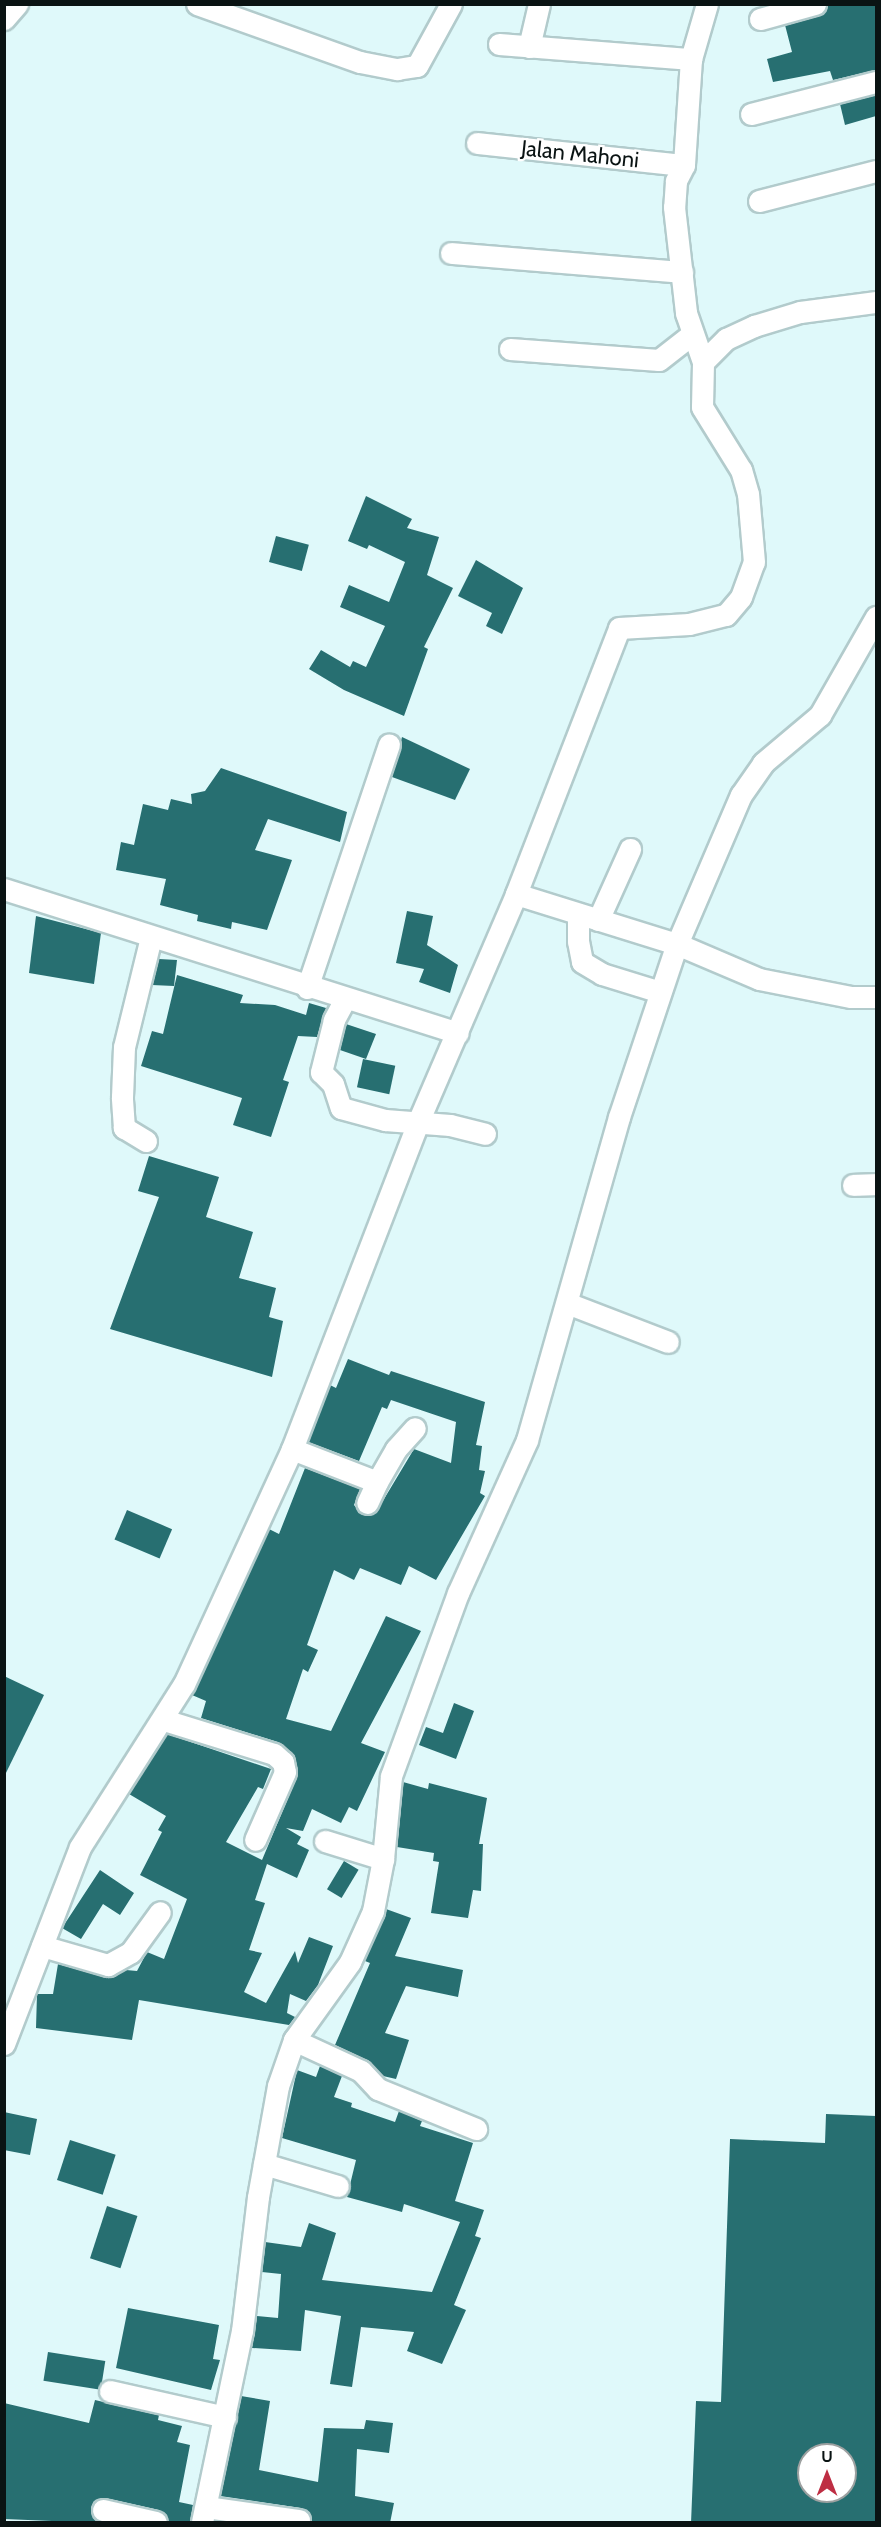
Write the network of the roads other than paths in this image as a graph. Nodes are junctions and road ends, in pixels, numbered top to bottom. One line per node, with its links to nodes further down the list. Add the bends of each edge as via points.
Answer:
1 (17, 4): 7 (street)
2 (197, 4): 3 (street, via 360,62 398,69 417,66)
3 (451, 4)
4 (539, 4): 10 (street)
5 (707, 4): 11 (street)
6 (815, 4): 8 (street)
7 (4, 19)
8 (760, 19)
9 (499, 44): 10 (street)
10 (529, 47): 11 (street)
11 (691, 59): 15 (street)
12 (876, 82): 13 (street)
13 (751, 114)
14 (477, 143): 15 (street, Jalan Mahoni)
15 (684, 165): 19 (street, via 676,181 674,207)
16 (876, 171): 17 (street)
17 (759, 201)
18 (451, 252): 19 (street)
19 (682, 272): 21 (street)
20 (876, 302): 23 (street, via 800,312 754,326 726,339)
21 (691, 335): 22 (street, via 659,360); 23 (street)
22 (510, 349)
23 (703, 362): 28 (street, via 702,407 741,470 748,494 754,537 750,571 741,597 726,615 689,624 619,628)
24 (876, 617): 31 (street, via 820,715 763,763 741,795)
25 (389, 744): 32 (street)
26 (630, 849): 29 (street)
27 (4, 889): 30 (street)
28 (516, 894): 29 (street); 36 (street)
29 (588, 917): 31 (street); 33 (street, via 578,941 582,962 602,974)
30 (152, 937): 32 (street); 39 (street, via 124,1047 122,1098 124,1128)
31 (676, 944): 33 (street); 34 (street, via 759,980 851,997)
32 (307, 988): 35 (street)
33 (660, 992): 42 (street, via 619,1117)
34 (876, 997)
35 (345, 999): 36 (street); 37 (street, via 334,1020 321,1072 333,1084 341,1108 385,1120)
36 (458, 1033): 37 (street)
37 (418, 1122): 38 (street); 45 (street)
38 (486, 1134)
39 (146, 1141)
40 (876, 1184): 41 (street)
41 (853, 1185)
42 (567, 1303): 43 (street); 51 (street, via 527,1440 458,1593 390,1776)
43 (668, 1342)
44 (415, 1428): 46 (street, via 396,1449)
45 (292, 1449): 46 (street); 48 (street, via 205,1641)
46 (377, 1482): 47 (street)
47 (367, 1503)
48 (164, 1720): 49 (street, via 274,1754 284,1762 285,1772); 53 (street, via 80,1847)
49 (255, 1840)
50 (325, 1841): 51 (street)
51 (383, 1859): 54 (street, via 373,1911 350,1962)
52 (160, 1912): 53 (street, via 130,1952 108,1965)
53 (42, 1946): 55 (street)
54 (294, 2040): 56 (street, via 361,2071 378,2089); 57 (street, via 278,2086)
55 (4, 2044)
56 (476, 2129)
57 (264, 2164): 58 (street); 60 (street, via 242,2331)
58 (338, 2187)
59 (110, 2391): 60 (street)
60 (225, 2417): 62 (street)
61 (103, 2510): 64 (street)
62 (204, 2515): 63 (street)
63 (299, 2520)
64 (156, 2523)

